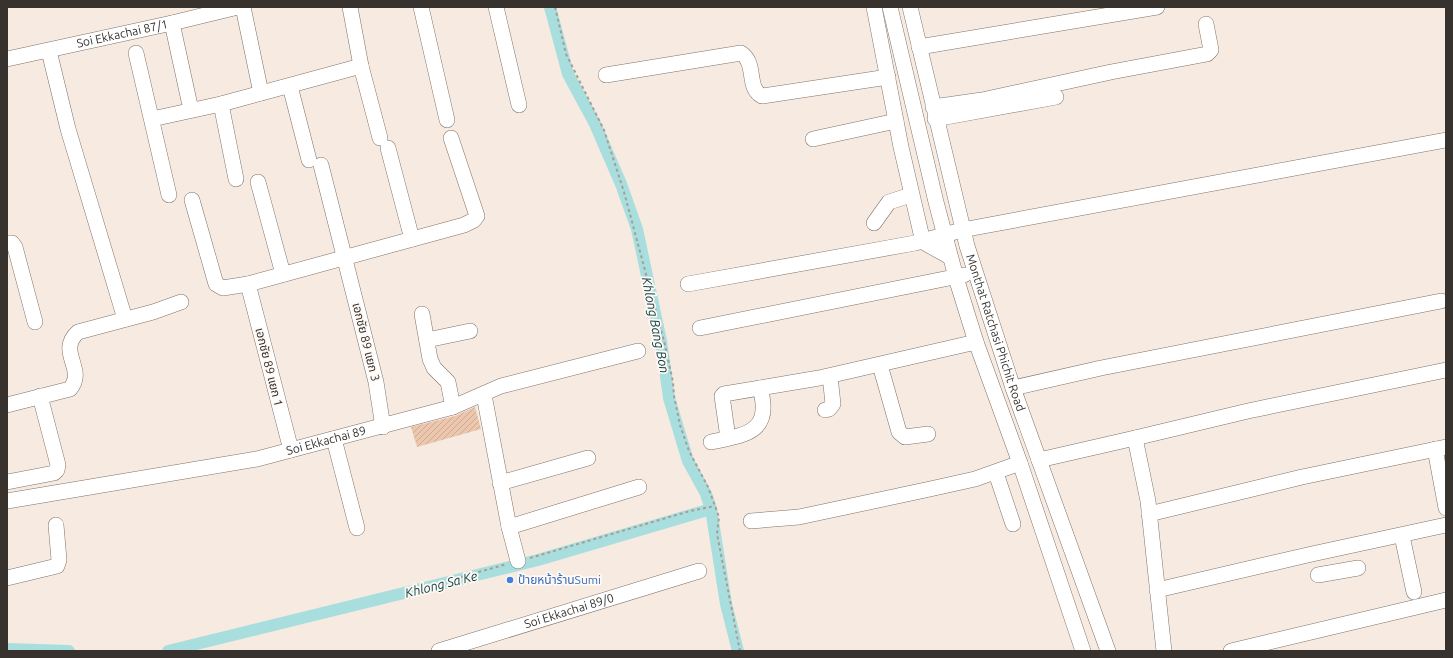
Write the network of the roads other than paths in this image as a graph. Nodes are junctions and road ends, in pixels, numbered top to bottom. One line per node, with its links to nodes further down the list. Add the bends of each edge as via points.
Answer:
1 (238, 7): 10 (street, Soi Ekkachai 87/1)
2 (243, 7): 20 (street)
3 (350, 7): 16 (street)
4 (421, 7): 27 (street)
5 (496, 7): 23 (street)
6 (874, 7): 18 (street)
7 (890, 7): 39 (street, Monthat Ratchasi Phichit Road)
8 (910, 7): 12 (street, Monthat Ratchasi Phichit Road)
9 (1157, 7): 12 (street)
10 (172, 23): 13 (street, Soi Ekkachai 87/1); 24 (street)
11 (1206, 24): 25 (street, via 1211,50 1207,54 1111,72)
12 (919, 47): 25 (street, Monthat Ratchasi Phichit Road)
13 (49, 51): 15 (street, Soi Ekkachai 87/1); 53 (street, via 68,129)
14 (136, 53): 26 (street)
15 (7, 59)
16 (361, 66): 19 (street); 40 (street)
17 (606, 75): 18 (street, via 741,53 748,60 754,87 762,96)
18 (888, 77): 28 (street)
19 (290, 86): 20 (street); 43 (street, เอกชัย 89 แยก 3)
20 (261, 93): 22 (street)
21 (1056, 97): 25 (street)
22 (221, 104): 24 (street); 32 (street)
23 (519, 105)
24 (191, 110): 26 (street)
25 (934, 113): 38 (street, Monthat Ratchasi Phichit Road)
26 (152, 119): 35 (street)
27 (447, 120)
28 (896, 121): 30 (street); 34 (street)
29 (451, 138): 40 (street, via 471,192 477,217 464,225)
30 (813, 139)
31 (1446, 140): 38 (street)
32 (236, 179)
33 (258, 182): 46 (street)
34 (911, 195): 37 (street, via 890,202); 42 (street)
35 (169, 196)
36 (192, 200): 48 (street, via 216,284 222,288)
37 (874, 224)
38 (962, 230): 39 (street); 45 (street, Monthat Ratchasi Phichit Road)
39 (944, 235): 42 (street); 44 (street, Monthat Ratchasi Phichit Road)
40 (412, 239): 43 (street)
41 (7, 242): 54 (street, via 15,247)
42 (923, 242): 44 (street, Monthat Ratchasi Phichit Road); 49 (street)
43 (345, 257): 46 (street); 71 (street, เอกชัย 89 แยก 3, via 376,382)
44 (950, 257): 47 (street, Monthat Ratchasi Phichit Road)
45 (975, 272): 47 (street); 55 (street, Monthat Ratchasi Phichit Road)
46 (283, 274): 48 (street)
47 (956, 277): 56 (street); 58 (street, Monthat Ratchasi Phichit Road)
48 (248, 284): 78 (street, เอกชัย 89 แยก 1)
49 (688, 284)
50 (1441, 301): 65 (street, via 1101,368)
51 (181, 302): 53 (street)
52 (422, 314): 59 (street)
53 (124, 319): 67 (street, via 78,332 71,338 69,346 76,376 74,384 70,389)
54 (35, 322)
55 (992, 326): 58 (street); 65 (street, Monthat Ratchasi Phichit Road)
56 (700, 328)
57 (470, 331): 59 (street)
58 (974, 337): 61 (street); 81 (street, Monthat Ratchasi Phichit Road)
59 (427, 340): 69 (street, via 434,368 448,382)
60 (638, 351): 66 (street, Soi Ekkachai 89, via 501,386)
61 (880, 365): 63 (street); 72 (street, via 899,432 905,437)
62 (1446, 370): 74 (street, via 1248,411)
63 (830, 376): 64 (street); 70 (street, via 833,404)
64 (760, 388): 73 (street, via 765,403 755,429); 73 (street, via 722,395)
65 (1013, 388): 80 (street, Monthat Ratchasi Phichit Road)
66 (484, 395): 69 (street, Soi Ekkachai 89); 84 (street)
67 (40, 396): 68 (street); 83 (street, via 58,465 57,470 54,473)
68 (7, 405)
69 (453, 407): 71 (street, Soi Ekkachai 89)
70 (825, 410)
71 (383, 427): 75 (street, Soi Ekkachai 89)
72 (928, 434)
73 (728, 438): 76 (street)
74 (1135, 438): 80 (street); 88 (street)
75 (334, 439): 78 (street, Soi Ekkachai 89); 94 (street)
76 (711, 442)
77 (1440, 448): 87 (street); 88 (street, via 1302,477)
78 (291, 450): 86 (street, Soi Ekkachai 89, via 240,463 172,472)
79 (588, 458): 84 (street)
80 (1039, 460): 108 (street, Monthat Ratchasi Phichit Road)
81 (1020, 463): 82 (street); 107 (street, Monthat Ratchasi Phichit Road)
82 (996, 473): 89 (street, via 975,480 798,517); 90 (street)
83 (7, 482)
84 (500, 483): 93 (street)
85 (639, 487): 93 (street)
86 (7, 501)
87 (1446, 508)
88 (1149, 514): 103 (street)
89 (750, 521)
90 (1013, 524)
91 (56, 525): 102 (street, via 58,566)
92 (1446, 525): 95 (street)
93 (509, 527): 97 (street)
94 (357, 528)
95 (1402, 536): 96 (street); 104 (street)
96 (1332, 550): 100 (street); 103 (street)
97 (518, 561)
98 (1358, 568): 100 (street)
99 (699, 571): 106 (street, Soi Ekkachai 89/0)
100 (1337, 572): 101 (street)
101 (1318, 575)
102 (7, 578)
103 (1157, 590): 109 (street)
104 (1414, 592)
105 (1446, 600): 110 (street)
106 (439, 651)
107 (1083, 651)
108 (1108, 651)
109 (1164, 651)
110 (1231, 651)

